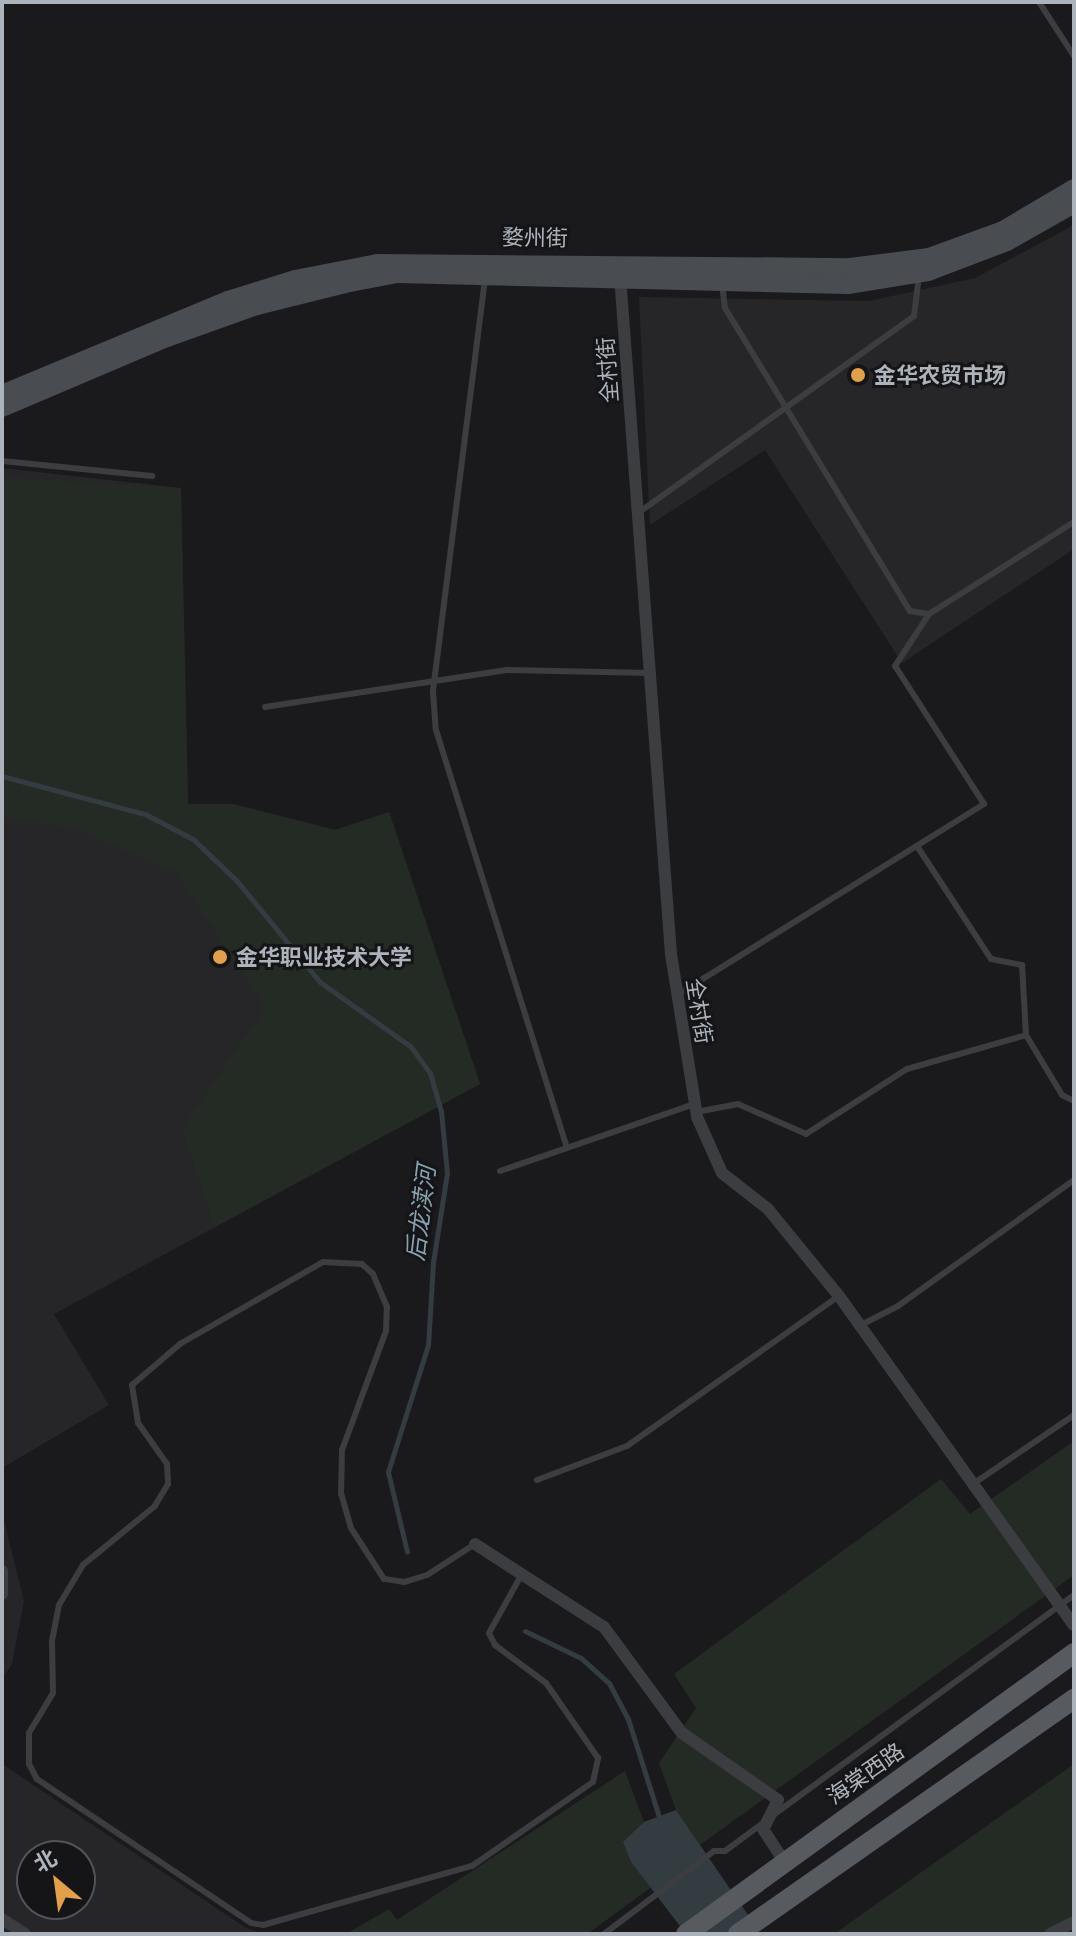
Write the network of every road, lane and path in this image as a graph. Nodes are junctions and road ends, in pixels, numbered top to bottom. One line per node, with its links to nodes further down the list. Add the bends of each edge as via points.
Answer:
1 (1039, 2): 2 (lane)
2 (1074, 56)
3 (1074, 188): 9 (main road, 婺州街, via 1003,230 929,257 850,267 377,263 228,300)
4 (1074, 204): 5 (main road, 婺州街, via 1007,242)
5 (919, 273): 8 (main road, 婺州街, via 848,285); 10 (lane, via 914,316)
6 (486, 275): 7 (main road, 婺州街); 11 (main road, 婺州街, via 397,274 257,306); 18 (lane)
7 (620, 276): 8 (main road, 婺州街); 14 (street, 全村街)
8 (722, 284): 10 (lane, via 725,308)
9 (2, 394)
10 (787, 406): 14 (lane); 16 (lane, via 910,611)
11 (2, 408)
12 (2, 461): 13 (lane)
13 (152, 476)
14 (638, 513): 17 (street, 全村街)
15 (1074, 522): 16 (lane)
16 (929, 614): 20 (lane, via 895,666 984,804)
17 (650, 673): 18 (lane, via 508,670); 21 (street, 全村街)
18 (435, 677): 19 (lane); 25 (lane, via 436,730)
19 (265, 707)
20 (917, 846): 21 (lane); 22 (lane, via 991,959 1022,965)
21 (677, 995): 24 (street, 全村街)
22 (1026, 1035): 23 (lane, via 1062,1095); 24 (lane, via 907,1069 806,1134 738,1104)
23 (1074, 1101)
24 (695, 1108): 25 (lane); 28 (street, 全村街, via 722,1173 768,1209)
25 (567, 1148): 26 (lane)
26 (500, 1171)
27 (1074, 1180): 29 (lane, via 898,1306)
28 (839, 1296): 29 (street, 全村街); 31 (lane, via 627,1446)
29 (859, 1326): 32 (street, 全村街)
30 (1074, 1415): 32 (lane)
31 (537, 1480)
32 (973, 1484): 38 (street, 全村街)
33 (475, 1544): 35 (street); 35 (lane, via 427,1575 404,1582 384,1579 351,1528 341,1494 342,1450 386,1331 387,1307 373,1274 362,1264 323,1262 180,1344 132,1385 138,1423 167,1464 168,1484 155,1506 83,1565 59,1605 52,1642 53,1693 29,1733 29,1764 37,1779 251,1923 263,1925 472,1866 593,1782 598,1758 546,1683 495,1645 489,1633)
34 (2, 1571): 36 (street)
35 (522, 1574): 44 (street, via 604,1627 682,1733 778,1800)
36 (2, 1594)
37 (1074, 1595): 38 (lane)
38 (1060, 1605): 39 (street, 全村街); 44 (lane)
39 (1074, 1625)
40 (1074, 1653): 45 (main road, 海棠西路)
41 (1074, 1690): 43 (main road)
42 (1074, 1699): 43 (main road)
43 (1004, 1748): 51 (main road)
44 (769, 1819): 45 (street, via 763,1829); 49 (lane, via 725,1851 714,1851)
45 (783, 1860): 50 (main road, 海棠西路)
46 (2, 1919): 48 (street)
47 (1074, 1922): 52 (street)
48 (25, 1934)
49 (604, 1934)
50 (686, 1934)
51 (738, 1934)
52 (1050, 1934)

